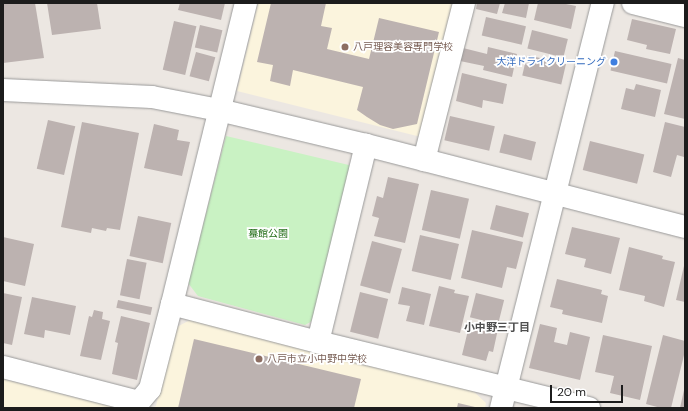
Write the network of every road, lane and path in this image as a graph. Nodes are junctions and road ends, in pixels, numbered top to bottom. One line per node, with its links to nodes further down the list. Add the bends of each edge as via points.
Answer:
1 (246, 3): 7 (street)
2 (464, 3): 9 (street)
3 (603, 3): 10 (street)
4 (633, 3): 5 (street)
5 (685, 16)
6 (3, 90): 7 (street, via 152,97)
7 (219, 110): 8 (street); 12 (street)
8 (366, 145): 9 (street); 13 (street)
9 (424, 160): 10 (street)
10 (556, 194): 11 (street); 15 (street)
11 (685, 227)
12 (172, 304): 13 (street); 14 (street, via 150,389 139,402)
13 (318, 342): 15 (street)
14 (3, 367)
15 (506, 387): 16 (street); 17 (street)
16 (501, 408)
17 (589, 408)

